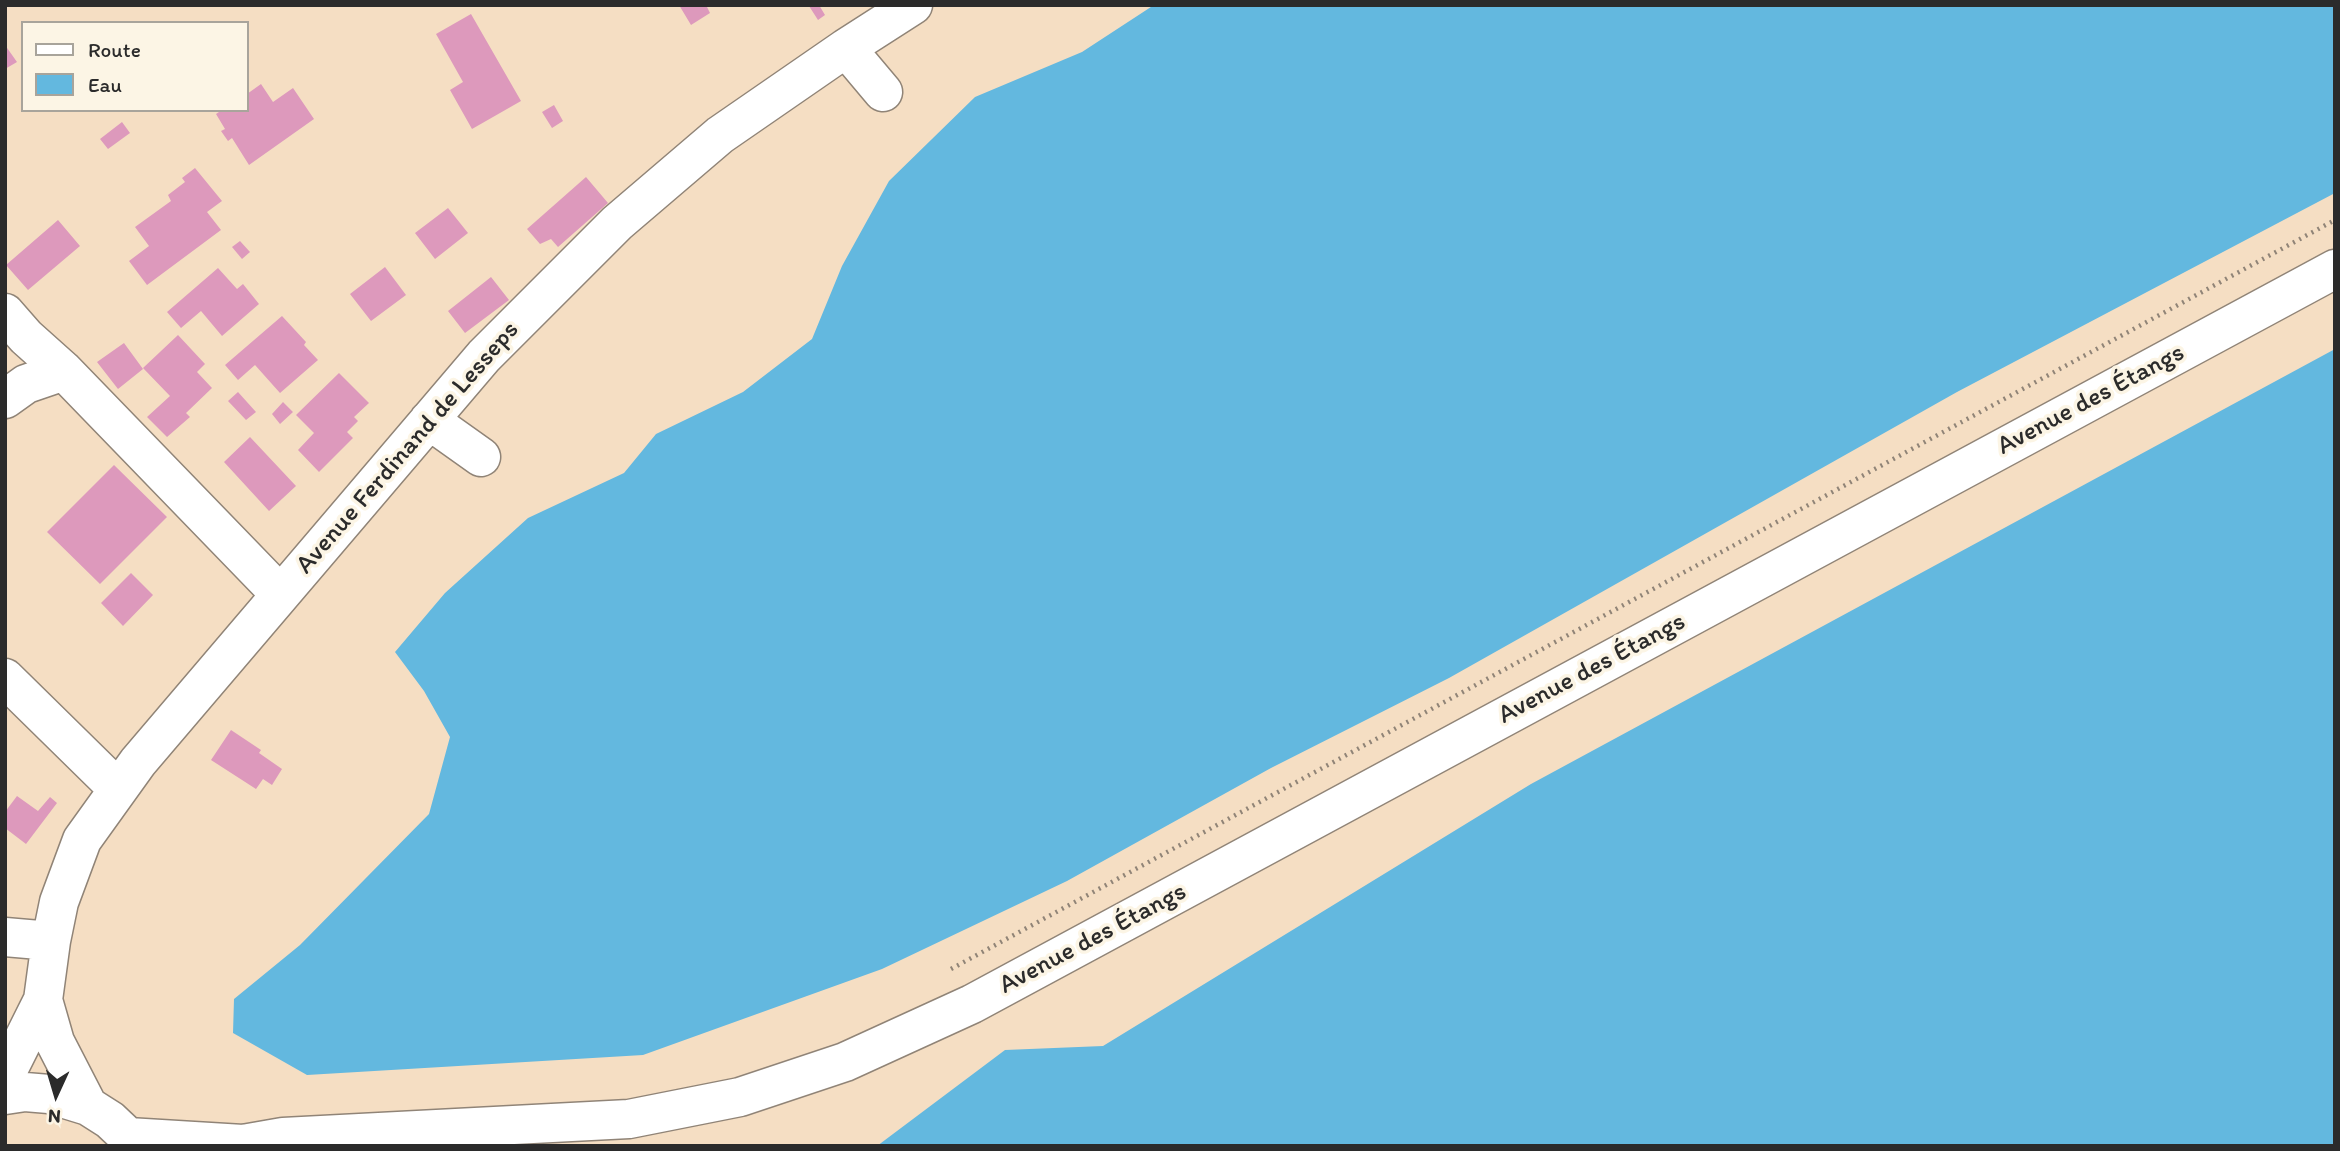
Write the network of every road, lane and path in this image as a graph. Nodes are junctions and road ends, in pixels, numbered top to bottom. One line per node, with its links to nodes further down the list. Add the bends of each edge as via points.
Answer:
1 (914, 5): 2 (street, Avenue Ferdinand de Lesseps)
2 (846, 48): 3 (street); 9 (street, Avenue Ferdinand de Lesseps, via 720,135 655,189 484,356)
3 (883, 92)
4 (2335, 220): 16 (path)
5 (2335, 269): 22 (street, Avenue des Étangs, via 996,991 845,1062 740,1097 629,1119 283,1137)
6 (5, 313): 7 (street)
7 (64, 371): 8 (street, via 26,384); 11 (street)
8 (5, 399)
9 (429, 420): 10 (street); 11 (street, Avenue Ferdinand de Lesseps)
10 (481, 457)
11 (280, 594): 13 (street, Avenue Ferdinand de Lesseps)
12 (5, 678): 13 (street)
13 (118, 789): 15 (street, Avenue Ferdinand de Lesseps, via 82,840 59,902)
14 (5, 937): 15 (street)
15 (51, 941): 17 (street, Avenue Ferdinand de Lesseps)
16 (942, 974)
17 (43, 1000): 18 (street, Avenue Ferdinand de Lesseps); 20 (street, Avenue Ferdinand de Lesseps, via 55,1042)
18 (5, 1076)
19 (5, 1095): 20 (street, via 49,1094)
20 (88, 1106): 21 (street)
21 (131, 1141): 22 (street, Avenue des Étangs)
22 (241, 1145)

